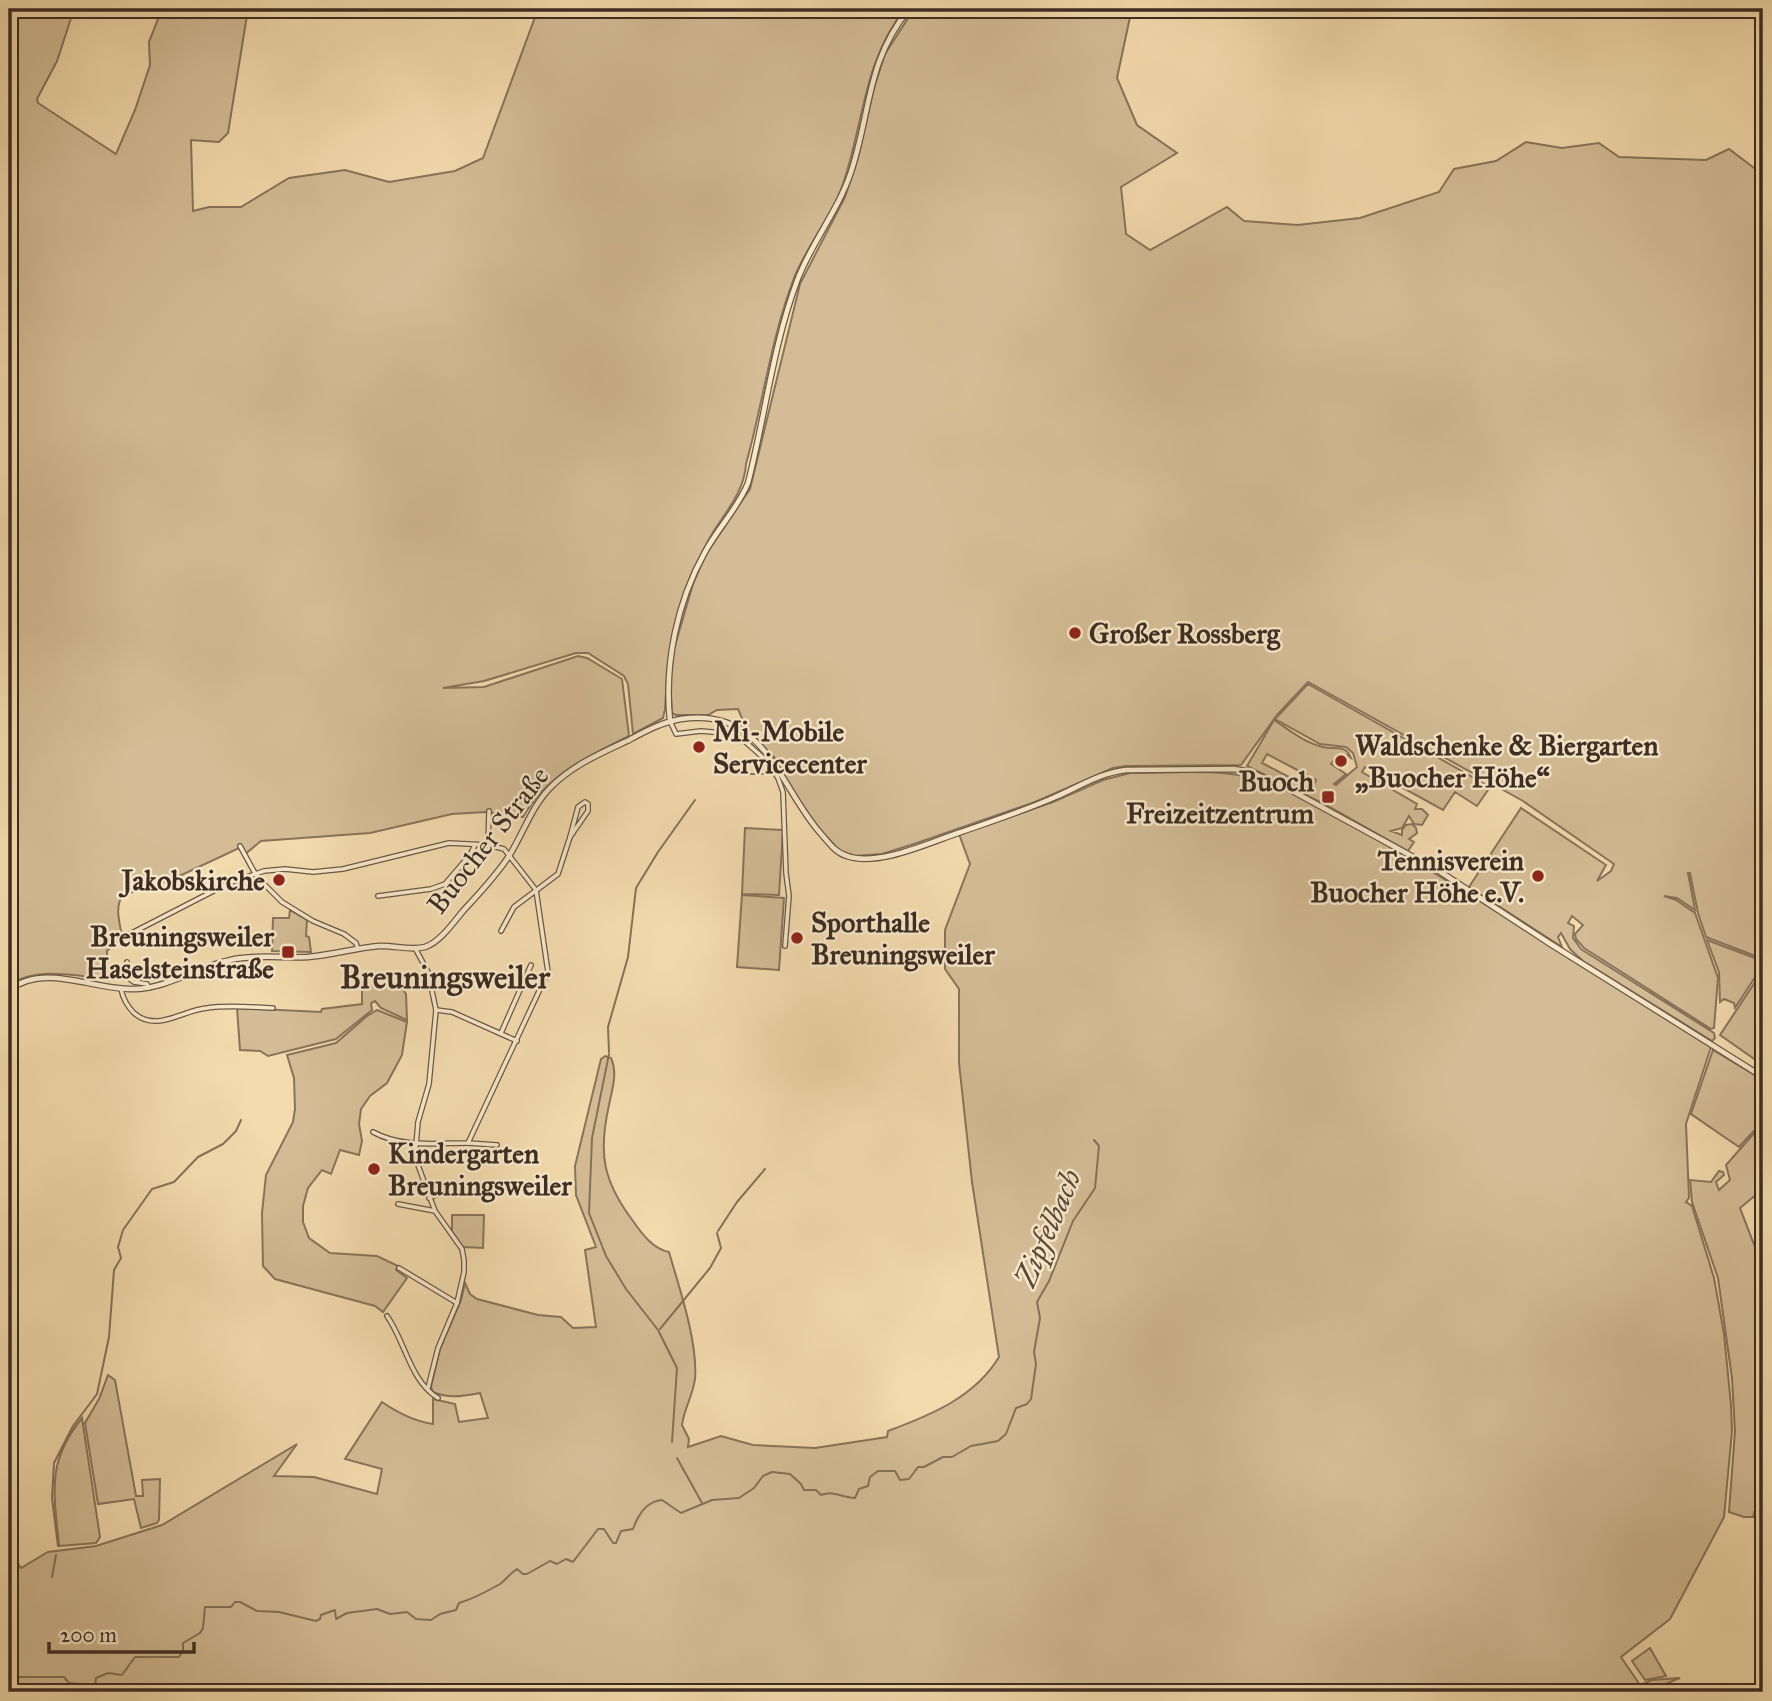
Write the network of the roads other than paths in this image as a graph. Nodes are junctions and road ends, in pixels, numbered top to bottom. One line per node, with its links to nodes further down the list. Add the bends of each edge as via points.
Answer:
1 (909, 9): 2 (street, via 877,63 848,180 791,298 744,494 706,550 687,594 669,665)
2 (670, 721): 8 (street, Buocher Straße, via 564,775 538,803); 14 (street, via 676,734 695,730 741,738 767,761 781,784 789,897); 26 (street, Buocher Straße, via 711,720 741,730 780,769 812,825 839,852 858,858 915,848 1112,772 1250,772 1321,804 1439,871)
3 (489, 811): 6 (street)
4 (570, 837): 4 (street, via 589,810 589,804 578,807); 10 (street, via 558,874)
5 (475, 845): 6 (street); 9 (street, via 434,845 328,872 285,869); 11 (street, via 454,875 439,887)
6 (488, 845): 8 (street)
7 (240, 846): 9 (street)
8 (510, 855): 10 (street); 15 (street, Buocher Straße, via 447,930 428,946)
9 (255, 873): 13 (street); 16 (street, via 289,907 344,934)
10 (536, 890): 12 (street, via 514,907); 25 (street, via 548,972)
11 (378, 896)
12 (501, 931)
13 (124, 937)
14 (785, 946)
15 (415, 948): 16 (street); 23 (street, via 428,972)
16 (358, 949): 19 (street, via 312,956 239,958)
17 (127, 962): 19 (street, via 130,979)
18 (531, 965): 24 (street)
19 (149, 988): 20 (street)
20 (121, 989): 21 (street, via 36,978); 22 (street, via 131,1009 154,1022 206,1008)
21 (9, 990)
22 (273, 1008)
23 (436, 1010): 24 (street); 29 (street, via 429,1084)
24 (501, 1033): 25 (street)
25 (517, 1041): 28 (street)
26 (1763, 1077)
27 (373, 1132): 29 (street)
28 (468, 1143): 29 (street); 30 (street)
29 (414, 1144): 32 (street)
30 (497, 1145)
31 (488, 1183): 32 (street, via 474,1189 454,1187)
32 (429, 1198): 34 (street)
33 (398, 1205): 34 (street)
34 (435, 1211): 36 (street, via 462,1250 464,1272)
35 (400, 1268): 36 (street)
36 (457, 1303): 38 (street)
37 (387, 1317): 38 (street)
38 (428, 1388): 39 (street)
39 (438, 1398)

